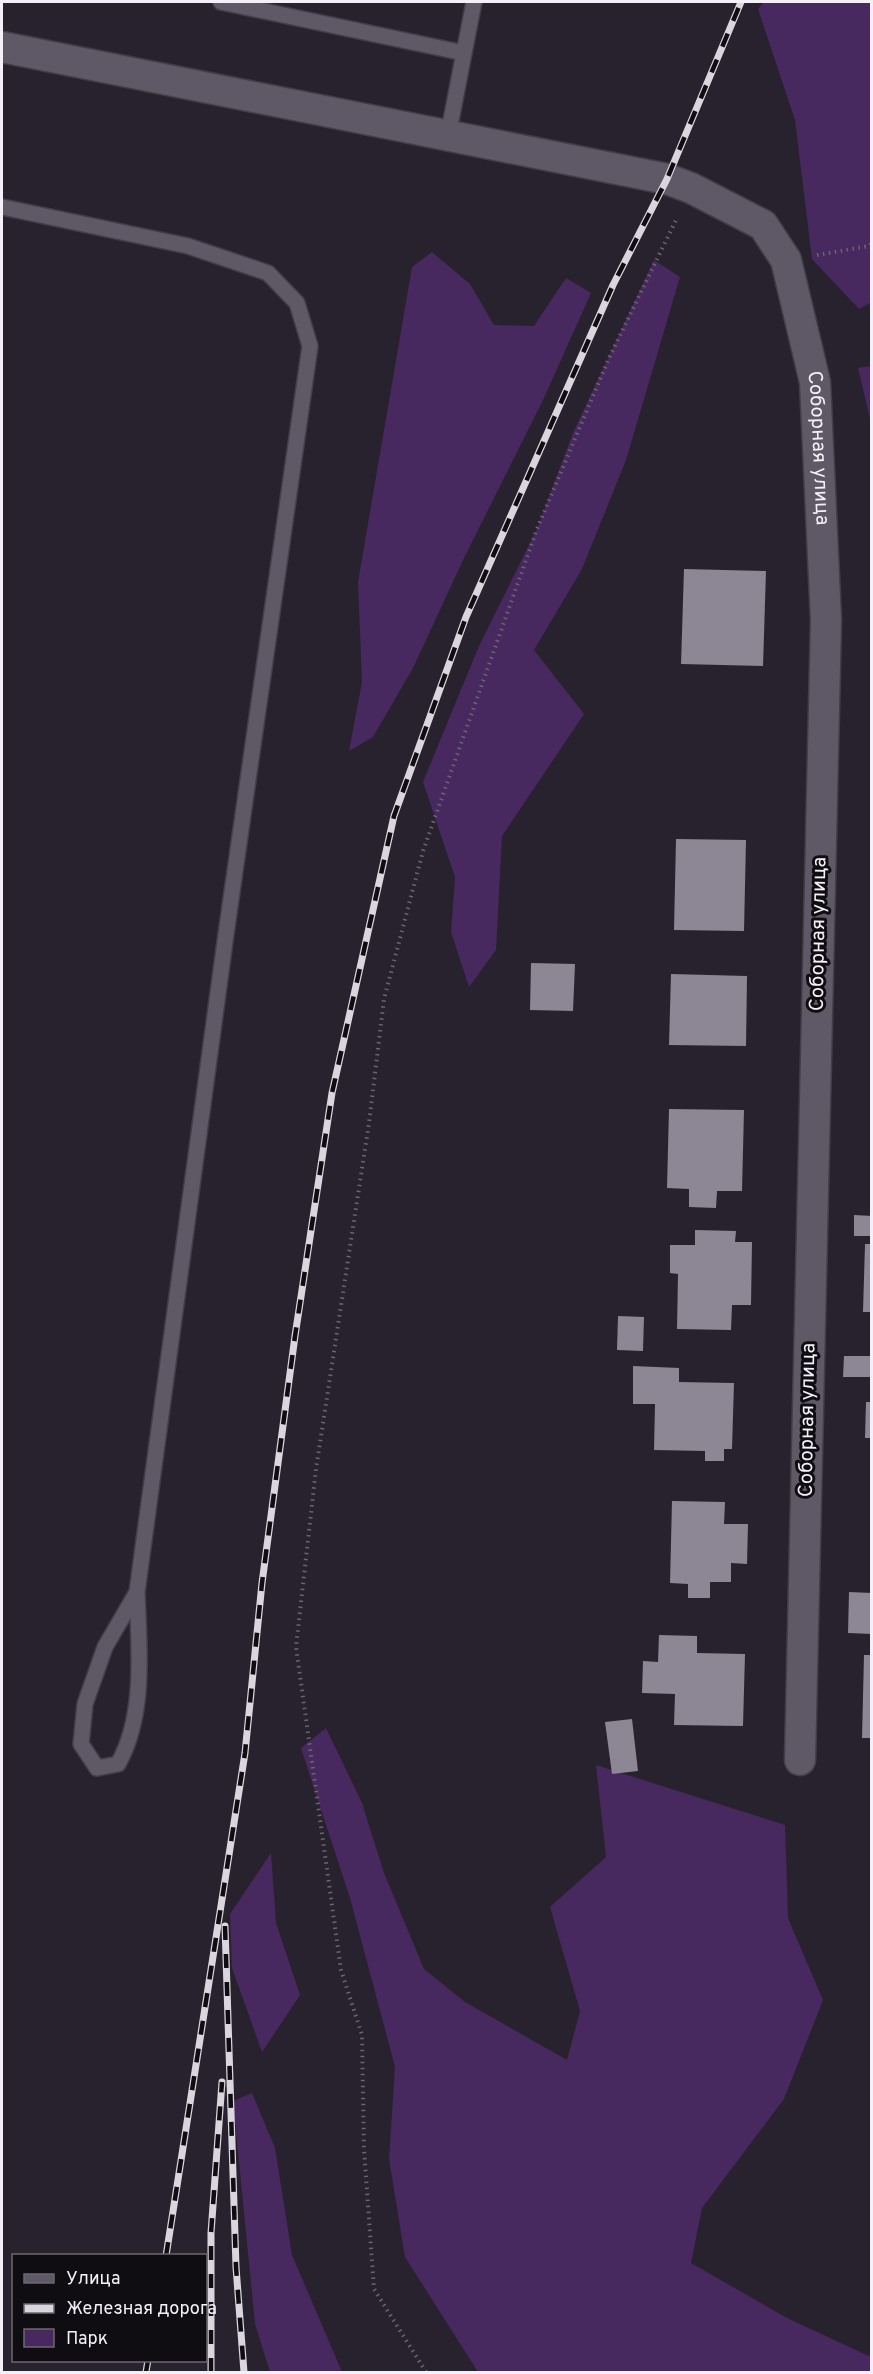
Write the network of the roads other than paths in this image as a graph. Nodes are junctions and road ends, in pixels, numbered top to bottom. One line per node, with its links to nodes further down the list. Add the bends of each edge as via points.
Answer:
1 (221, 2): 4 (lane)
2 (474, 2): 4 (lane)
3 (2, 47): 5 (street, Соборная улица)
4 (464, 53): 5 (lane)
5 (448, 135): 8 (street, Соборная улица, via 679,184 763,225 786,260 815,382 826,620)
6 (2, 207): 7 (lane, via 188,246 268,273 297,303 310,346)
7 (137, 1592): 7 (lane, via 105,1647 85,1704 81,1744 97,1768 118,1764 126,1750 141,1681)
8 (800, 1760)

